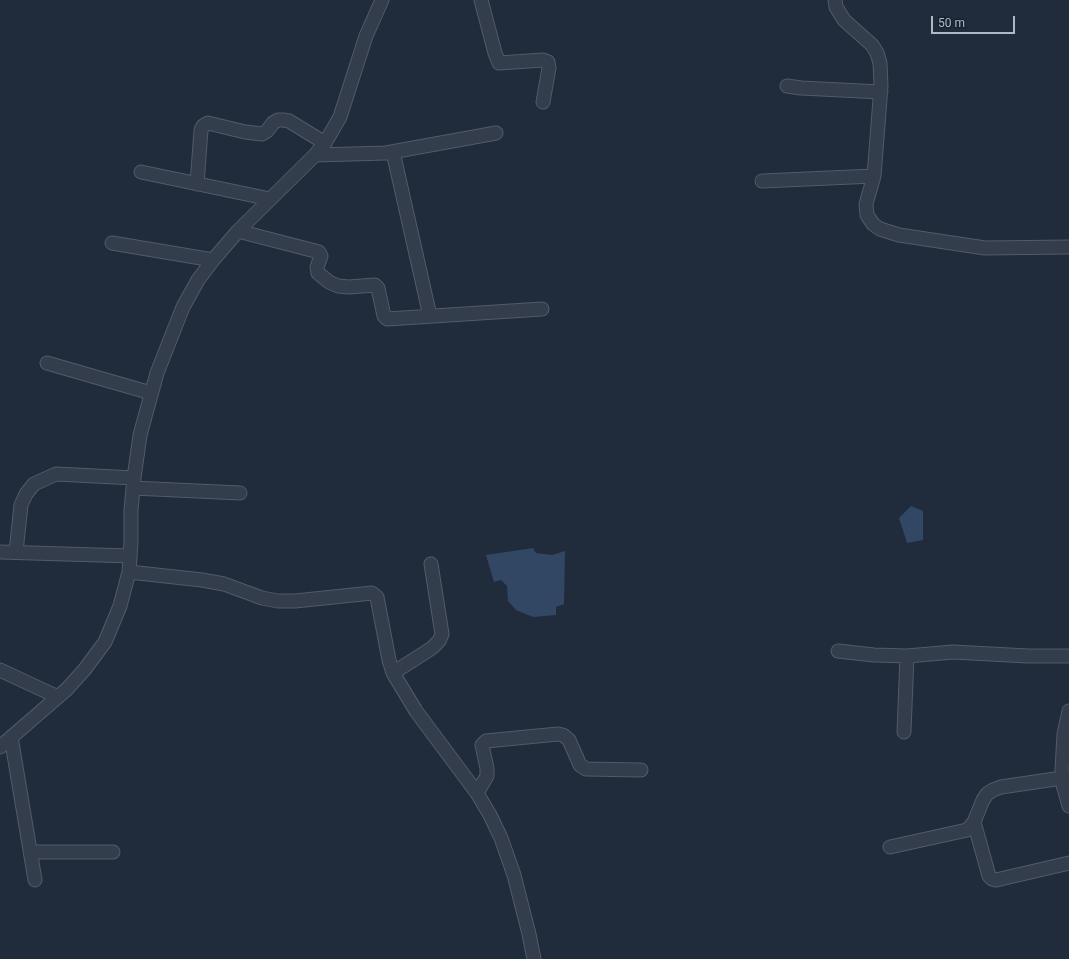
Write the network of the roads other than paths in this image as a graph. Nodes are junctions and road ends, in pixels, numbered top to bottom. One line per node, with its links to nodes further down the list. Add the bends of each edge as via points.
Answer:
1 (382, 0): 8 (street, via 366,36 340,117)
2 (481, 0): 6 (street, via 499,63 543,60 548,62)
3 (835, 0): 5 (street, via 844,20 872,45 877,53)
4 (787, 86): 5 (street)
5 (881, 92): 12 (street)
6 (543, 102)
7 (496, 133): 9 (street)
8 (325, 143): 10 (street); 14 (street, via 289,121 278,120 262,134 208,123 201,130)
9 (393, 152): 10 (street); 21 (street)
10 (315, 155): 15 (street)
11 (141, 172): 14 (street)
12 (874, 176): 13 (street); 18 (street, via 866,204 867,216 880,229 899,235 985,248)
13 (762, 182)
14 (197, 184): 15 (street)
15 (270, 199): 16 (street)
16 (238, 231): 19 (street); 21 (street, via 319,252 322,256 317,267 318,273 338,286 375,284 387,319)
17 (112, 243): 19 (street)
18 (1069, 247)
19 (213, 260): 23 (street, via 198,280 184,307)
20 (542, 309): 21 (street)
21 (430, 316)
22 (47, 363): 23 (street)
23 (151, 393): 24 (street, via 140,434)
24 (133, 483): 25 (street); 27 (street, via 56,474 34,484 21,505); 28 (street)
25 (240, 493)
26 (0, 552): 27 (street)
27 (16, 552): 28 (street)
28 (130, 556): 30 (street)
29 (432, 564): 35 (street, via 442,634 432,648)
30 (129, 572): 35 (street, via 224,584 278,601 372,593 377,597); 36 (street, via 120,606 105,642 85,669)
31 (838, 651): 32 (street)
32 (907, 656): 33 (street, via 952,652); 38 (street)
33 (1069, 656)
34 (0, 670): 36 (street)
35 (393, 673): 43 (street, via 416,711)
36 (58, 697): 39 (street)
37 (1069, 710): 42 (street)
38 (904, 732)
39 (11, 737): 40 (street); 47 (street)
40 (0, 747)
41 (641, 770): 43 (street, via 586,769 580,765 568,740 558,734 486,741 482,745 487,776)
42 (1062, 778): 44 (street); 45 (street, via 993,790 983,800)
43 (477, 793): 51 (street, via 501,838 514,875)
44 (1069, 806)
45 (974, 822): 46 (street, via 963,832); 49 (street, via 992,879)
46 (890, 847)
47 (30, 852): 48 (street); 50 (street)
48 (113, 852)
49 (1069, 863)
50 (35, 880)
51 (534, 959)

